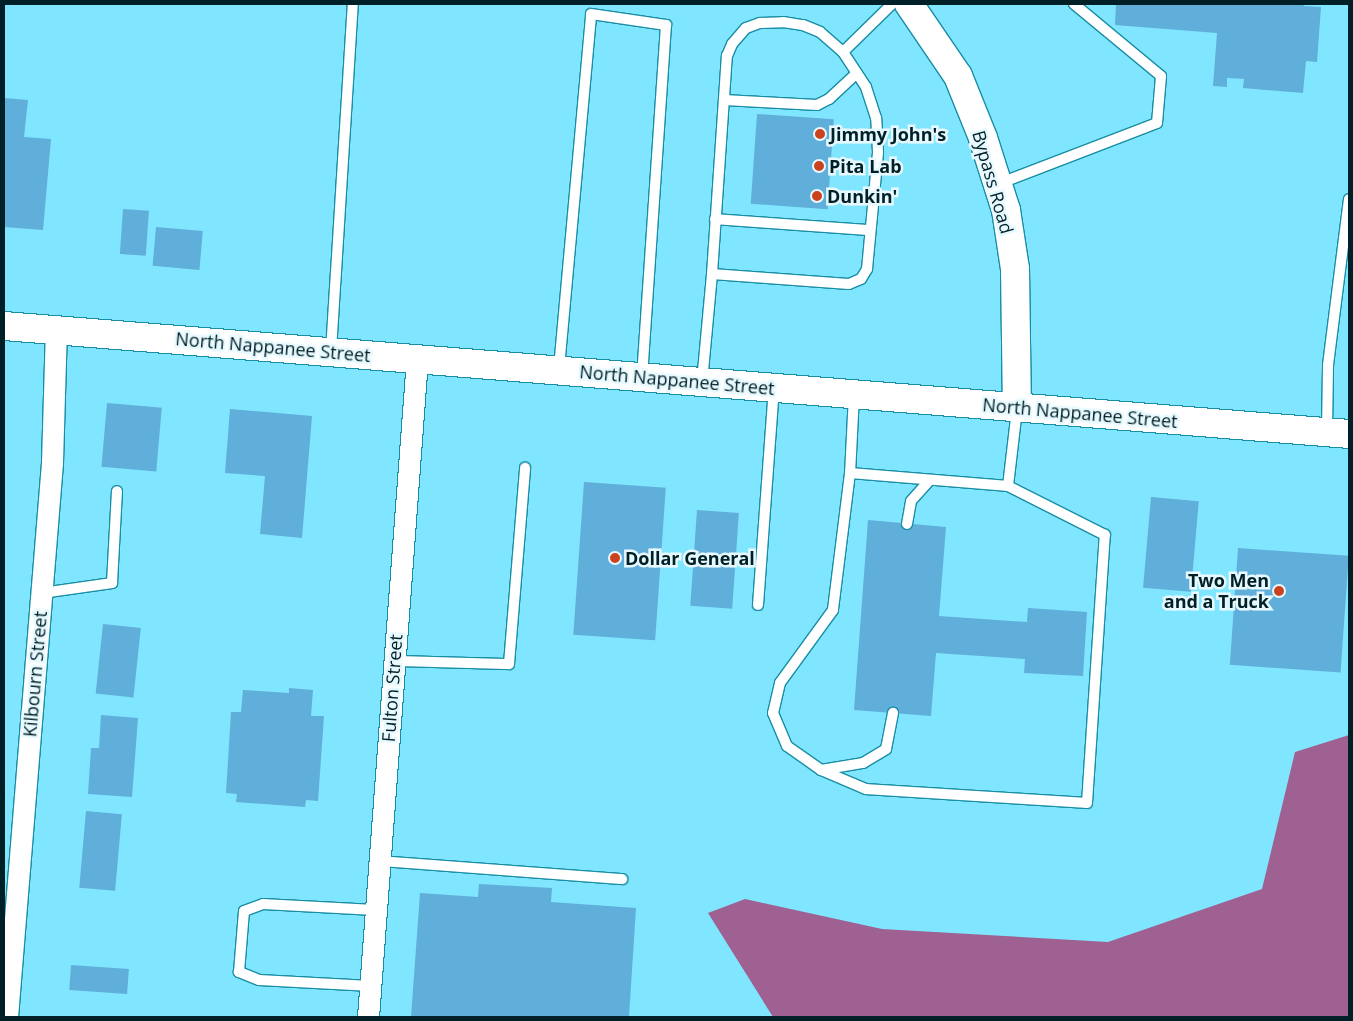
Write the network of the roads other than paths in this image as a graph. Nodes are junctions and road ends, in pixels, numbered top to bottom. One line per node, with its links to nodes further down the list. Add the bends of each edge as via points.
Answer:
1 (353, 4): 15 (lane)
2 (892, 4): 5 (lane)
3 (909, 4): 8 (main road, Bypass Road, via 958,76)
4 (1074, 4): 8 (lane, via 1161,76 1157,123)
5 (843, 52): 6 (lane); 7 (lane, via 820,32 803,25 760,23 746,28 727,56)
6 (857, 73): 7 (lane, via 829,99 817,105); 11 (lane, via 866,87 876,118 878,152)
7 (724, 100): 10 (lane)
8 (997, 184): 22 (main road, Bypass Road, via 1006,210 1015,269 1019,338)
9 (1349, 199): 23 (lane, via 1328,365)
10 (716, 219): 11 (lane); 12 (lane)
11 (870, 230): 12 (lane, via 867,269 861,280 849,284)
12 (712, 274): 19 (lane)
13 (4, 326): 14 (main road, North Nappanee Street)
14 (56, 330): 15 (main road, North Nappanee Street); 30 (street, Kilbourn Street, via 52,462)
15 (331, 352): 16 (main road, North Nappanee Street)
16 (417, 359): 17 (main road, North Nappanee Street); 32 (street, Fulton Street)
17 (558, 370): 18 (main road, North Nappanee Street); 18 (lane, via 591,14 666,25)
18 (642, 377): 19 (main road, North Nappanee Street)
19 (702, 382): 20 (main road, North Nappanee Street)
20 (774, 388): 21 (main road, North Nappanee Street); 31 (lane)
21 (854, 394): 22 (main road, North Nappanee Street); 25 (lane)
22 (1017, 408): 23 (main road, North Nappanee Street); 27 (lane)
23 (1338, 433)
24 (525, 468): 32 (lane, via 509,664)
25 (850, 473): 26 (lane); 34 (lane, via 833,610 780,683 773,713 787,746)
26 (930, 480): 27 (lane); 29 (lane, via 912,501)
27 (1008, 486): 34 (lane, via 1105,535 1087,803 866,789)
28 (117, 491): 30 (lane, via 112,583)
29 (907, 524)
30 (42, 593): 39 (street, Kilbourn Street)
31 (758, 605)
32 (394, 661): 35 (street, Fulton Street)
33 (892, 713): 34 (lane, via 886,749 863,763)
34 (822, 770)
35 (380, 861): 36 (lane); 37 (street, Fulton Street)
36 (622, 879)
37 (375, 910): 38 (street, Fulton Street); 38 (lane, via 263,904 244,911 240,963 240,972 259,980)
38 (371, 986): 40 (street, Fulton Street)
39 (7, 1017)
40 (368, 1017)

